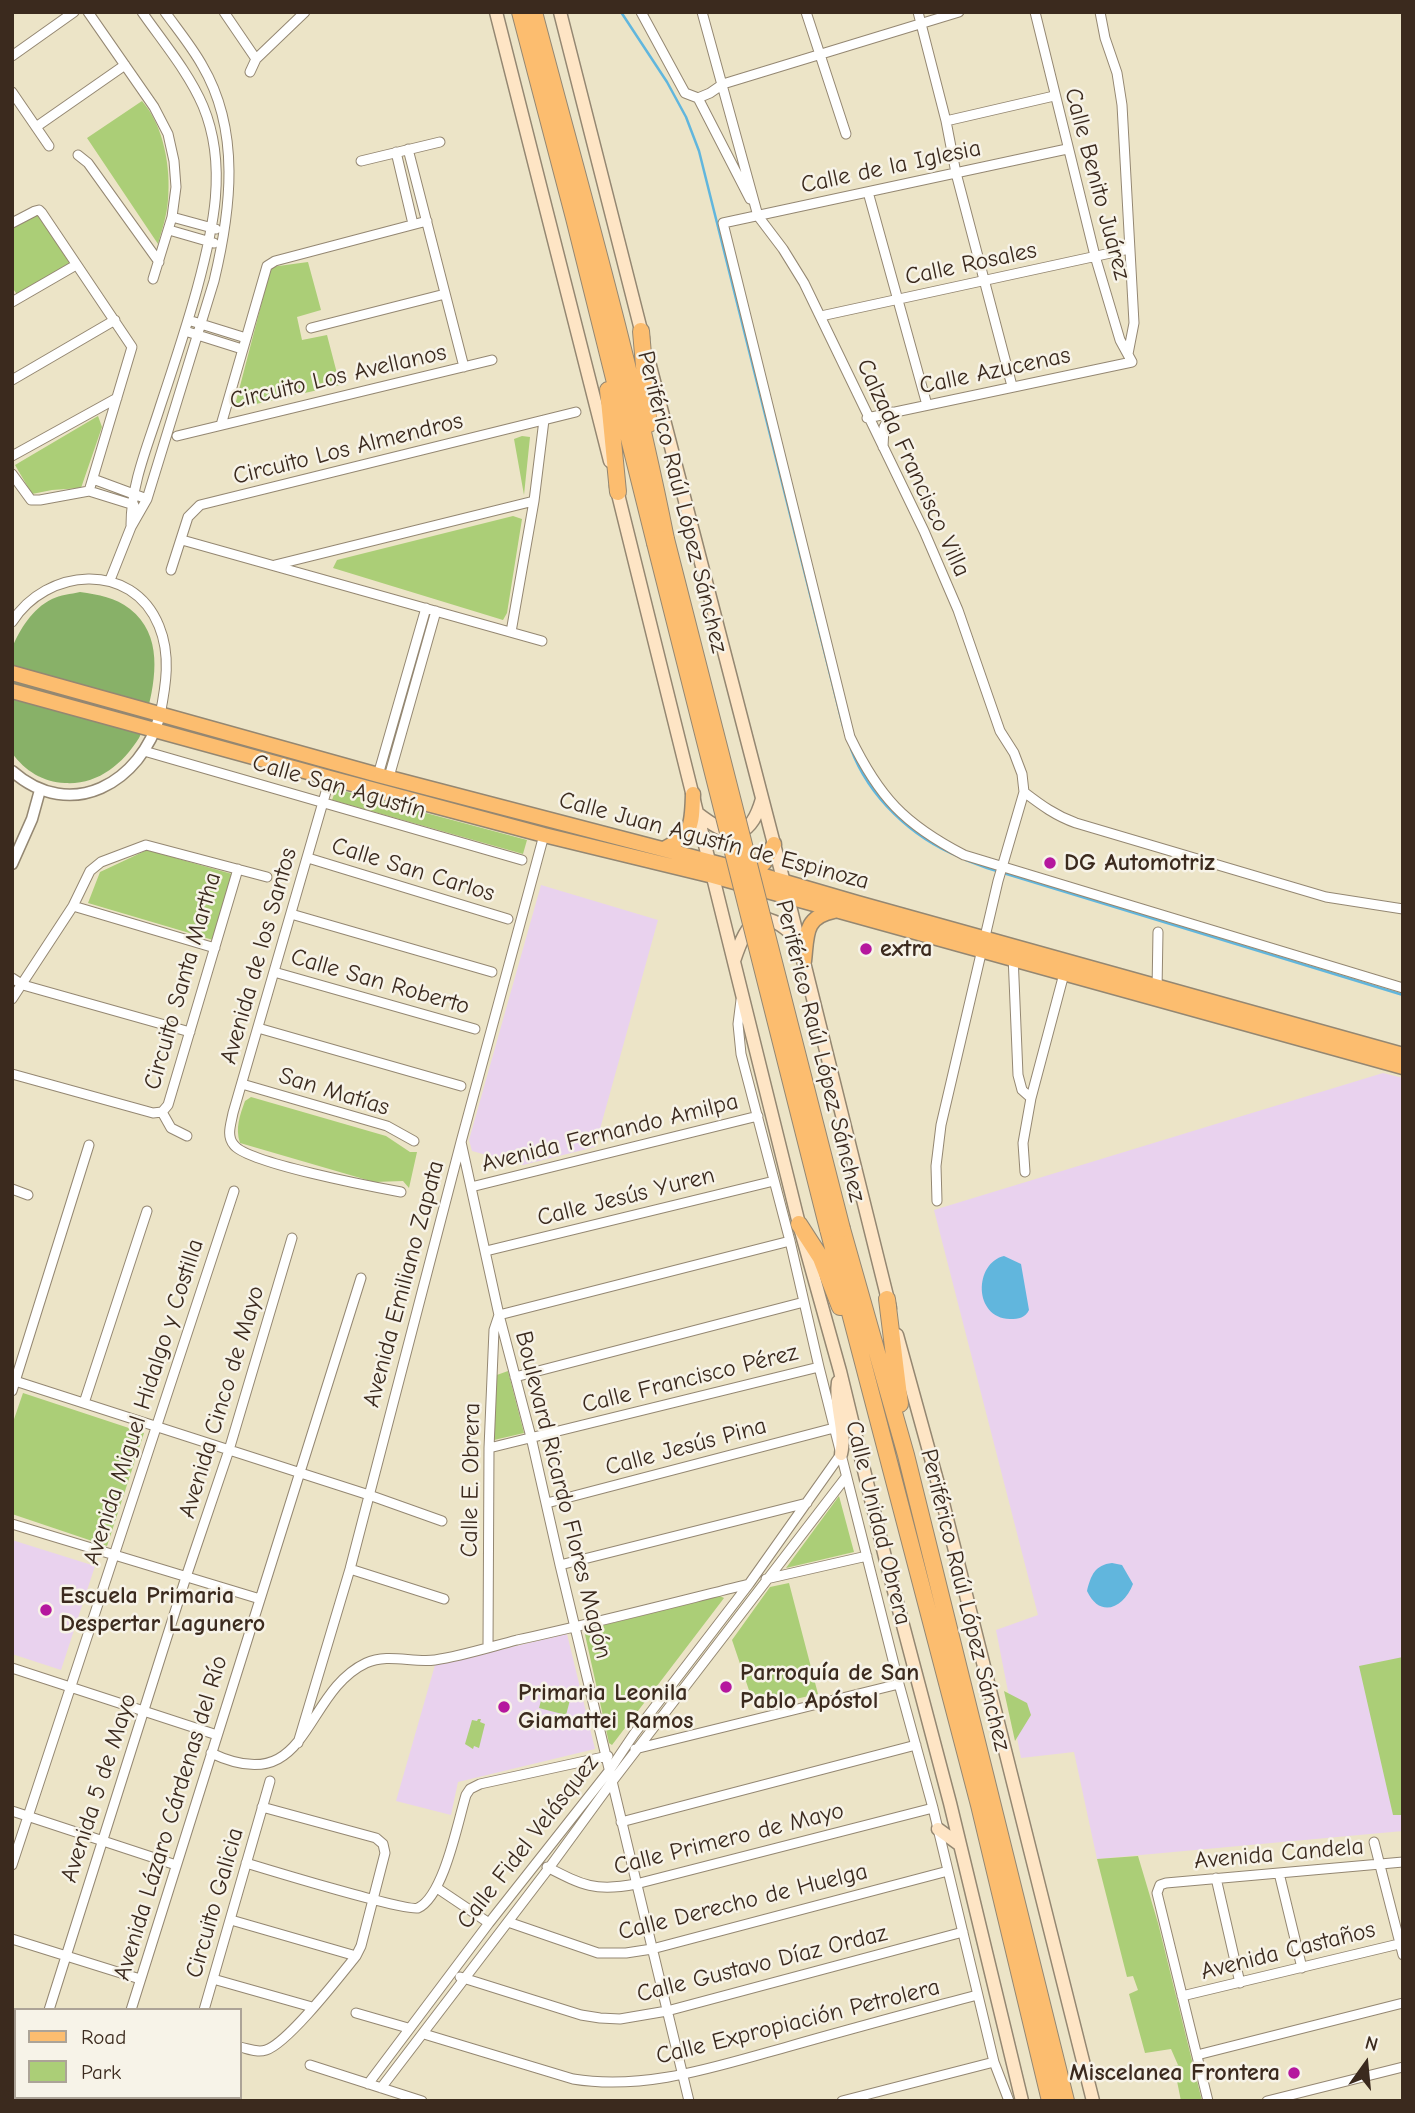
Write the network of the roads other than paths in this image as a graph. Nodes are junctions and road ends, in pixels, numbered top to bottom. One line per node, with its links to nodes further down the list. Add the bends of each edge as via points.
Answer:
1 (74, 12): 21 (street)
2 (88, 12): 23 (street)
3 (142, 12): 46 (street, via 204,107 216,156)
4 (165, 12): 48 (street, via 202,65 222,112 229,182)
5 (224, 12): 22 (street)
6 (305, 12): 22 (street)
7 (496, 12): 90 (main road)
8 (520, 12): 65 (highway, Periférico Raúl López Sánchez)
9 (534, 12): 87 (highway, Periférico Raúl López Sánchez)
10 (560, 12): 67 (main road)
11 (641, 12): 28 (street, via 685,93)
12 (702, 12): 25 (street, Calzada Francisco Villa)
13 (806, 12): 20 (street)
14 (918, 12): 19 (street)
15 (960, 12): 18 (street)
16 (1035, 12): 27 (street, Calle Benito Juárez)
17 (1100, 12): 51 (street, via 1122,105)
18 (938, 15): 19 (street)
19 (921, 24): 20 (street); 29 (street)
20 (819, 54): 25 (street); 31 (street)
21 (12, 56)
22 (256, 59): 24 (street)
23 (125, 65): 30 (street); 42 (street, via 168,134 176,187)
24 (250, 72)
25 (723, 84): 28 (street); 41 (street, Calzada Francisco Villa)
26 (12, 92): 30 (street)
27 (1054, 96): 29 (street); 35 (street, Calle Benito Juárez)
28 (698, 98): 41 (street)
29 (946, 121): 39 (street)
30 (36, 127): 33 (street)
31 (846, 134)
32 (440, 142): 34 (street)
33 (49, 146)
34 (408, 149): 36 (street); 43 (street, Circuito Los Avellanos)
35 (1067, 149): 39 (street, Calle de la Iglesia); 52 (street, Calle Benito Juárez)
36 (396, 152): 38 (street); 45 (street)
37 (78, 155): 53 (street)
38 (361, 161)
39 (956, 173): 40 (street, Calle de la Iglesia); 56 (street)
40 (868, 192): 41 (street, Calle de la Iglesia); 59 (street)
41 (758, 216): 60 (street, Calzada Francisco Villa, via 783,248); 131 (street, Calle de la Iglesia, via 723,223 850,737 866,770 906,818 944,845)
42 (172, 217): 46 (street); 47 (street)
43 (427, 220): 45 (street, Circuito Los Avellanos); 57 (street, Circuito Los Avellanos)
44 (12, 223): 54 (street, via 39,210)
45 (413, 224): 69 (street, Circuito Los Avellanos, via 270,263)
46 (212, 228): 48 (street); 49 (street)
47 (169, 230): 49 (street); 53 (street)
48 (225, 232): 50 (street)
49 (210, 241): 50 (street); 62 (street)
50 (223, 245): 63 (street)
51 (1129, 249): 52 (street, Calle Rosales); 71 (street)
52 (1095, 256): 56 (street, Calle Rosales); 71 (street, Calle Benito Juárez, via 1120,340)
53 (159, 262): 55 (street)
54 (76, 265): 58 (street); 61 (street)
55 (153, 279)
56 (984, 281): 59 (street, Calle Rosales); 75 (street)
57 (445, 294): 64 (street); 73 (street, Circuito Los Avellanos)
58 (14, 298)
59 (898, 299): 60 (street, Calle Rosales); 77 (street)
60 (821, 316): 80 (street, Calzada Francisco Villa)
61 (115, 320): 74 (street); 76 (street, via 132,347)
62 (188, 320): 63 (street); 66 (street)
63 (201, 324): 68 (street); 69 (street)
64 (311, 328)
65 (601, 328): 90 (highway); 97 (highway, Periférico Raúl López Sánchez)
66 (184, 331): 68 (street, Circuito Los Avellanos); 91 (street)
67 (641, 331): 87 (highway); 118 (main road)
68 (197, 335): 70 (street, Circuito Los Avellanos); 93 (street)
69 (246, 338): 70 (street, Circuito Los Avellanos)
70 (243, 349): 82 (street, Circuito Los Avellanos)
71 (1130, 358): 75 (street, Calle Azucenas)
72 (492, 360): 73 (street, Circuito Los Avellanos)
73 (464, 367): 82 (street, Circuito Los Avellanos)
74 (12, 380)
75 (1012, 386): 77 (street, Calle Azucenas)
76 (117, 398): 85 (street); 88 (street)
77 (927, 405): 79 (street, Calle Azucenas)
78 (576, 412): 81 (street, Circuito Los Almendros)
79 (892, 412): 80 (street, Calle Azucenas); 84 (street, via 884,427)
80 (867, 418): 84 (street, Calzada Francisco Villa)
81 (544, 420): 92 (street); 96 (street, Circuito Los Almendros, via 200,505 188,517)
82 (220, 425): 83 (street, Circuito Los Avellanos)
83 (177, 436)
84 (883, 447): 116 (street, Calzada Francisco Villa, via 958,610 1000,731 1022,774)
85 (12, 456)
86 (12, 474): 89 (street, via 31,500)
87 (654, 475): 97 (highway, Periférico Raúl López Sánchez)
88 (93, 479): 89 (street); 91 (street)
89 (89, 491): 94 (street)
90 (618, 492): 117 (main road)
91 (133, 493): 93 (street); 94 (street)
92 (534, 501): 98 (street); 104 (street)
93 (145, 503): 94 (street); 95 (street)
94 (131, 504): 95 (street)
95 (131, 527): 100 (street)
96 (182, 540): 98 (street); 99 (street, Circuito Los Almendros)
97 (661, 541): 183 (highway, Periférico Raúl López Sánchez, bridge)
98 (274, 566): 101 (street)
99 (171, 570)
100 (110, 580): 103 (street, via 70,581 50,587); 110 (street, via 139,596 160,629 167,667)
101 (426, 608): 102 (street); 106 (street)
102 (436, 611): 104 (street); 107 (street)
103 (12, 622)
104 (511, 632): 105 (street)
105 (542, 641)
106 (414, 648): 107 (street); 113 (street)
107 (424, 651): 113 (street)
108 (12, 673): 110 (main road, Calle Juan Agustín de Espinoza)
109 (12, 691): 110 (main road, Calle Juan Agustín de Espinoza)
110 (157, 722): 111 (street); 113 (main road, Calle Juan Agustín de Espinoza); 114 (main road, Calle Juan Agustín de Espinoza)
111 (144, 751): 115 (street, via 119,778 88,793 71,796); 119 (street, Calle San Agustín)
112 (12, 771): 115 (street)
113 (384, 776): 120 (main road, Calle Juan Agustín de Espinoza)
114 (330, 778): 119 (street, Avenida de los Santos); 123 (main road, Calle Juan Agustín de Espinoza)
115 (40, 790): 129 (street)
116 (1024, 792): 131 (street, Calzada Francisco Villa); 138 (street, via 1076,823 1326,897)
117 (692, 794): 121 (main road); 125 (main road, via 688,830 680,841)
118 (762, 798): 121 (main road, via 754,823 736,832 717,827); 124 (main road)
119 (324, 803): 126 (street, Avenida de los Santos); 127 (street, Calle San Agustín)
120 (524, 813): 122 (main road, Calle Juan Agustín de Espinoza); 123 (main road)
121 (697, 813): 128 (main road)
122 (569, 824): 123 (main road); 125 (main road, Calle Juan Agustín de Espinoza)
123 (544, 835): 133 (main road, Calle Juan Agustín de Espinoza); 171 (street, Avenida Emiliano Zapata)
124 (774, 844): 132 (main road); 135 (main road)
125 (664, 849): 128 (main road, Calle Juan Agustín de Espinoza)
126 (308, 858): 140 (street, Avenida de los Santos); 141 (street, Calle San Carlos)
127 (522, 860)
128 (709, 861): 132 (main road, Calle Juan Agustín de Espinoza); 133 (main road)
129 (12, 864)
130 (238, 869): 134 (street); 137 (street, Circuito Santa Martha, via 146,845 116,855 90,871); 145 (street, Circuito Santa Martha)
131 (1001, 869): 144 (street, Calzada Francisco Villa); 154 (street)
132 (754, 873): 135 (main road, Calle Juan Agustín de Espinoza)
133 (713, 876): 136 (main road, Calle Juan Agustín de Espinoza); 148 (main road)
134 (267, 877)
135 (784, 882): 136 (main road); 144 (main road, Calle Juan Agustín de Espinoza)
136 (788, 898): 139 (main road, Calle Juan Agustín de Espinoza); 143 (main road)
137 (73, 906): 145 (street); 153 (street, Circuito Santa Martha)
138 (1403, 909)
139 (834, 911): 144 (main road, Calle Juan Agustín de Espinoza); 147 (main road, via 813,920)
140 (290, 914): 150 (street, Avenida de los Santos); 151 (street)
141 (508, 919)
142 (1158, 932): 156 (street)
143 (799, 940): 147 (main road); 148 (main road, via 775,920 760,920 745,931)
144 (984, 945): 146 (main road, Calle Juan Agustín de Espinoza); 180 (street, Calzada Francisco Villa, via 941,1125)
145 (215, 948): 160 (street, Circuito Santa Martha)
146 (1013, 953): 149 (main road, Calle Juan Agustín de Espinoza); 166 (street, via 1018,1075 1022,1090)
147 (804, 961): 188 (main road)
148 (734, 962): 155 (main road)
149 (1066, 967): 156 (main road, Calle Juan Agustín de Espinoza); 166 (street)
150 (274, 972): 158 (street, Avenida de los Santos); 159 (street, Calle San Roberto)
151 (492, 972)
152 (12, 978): 153 (street)
153 (23, 985): 157 (street, Circuito Santa Martha); 160 (street)
154 (1403, 988)
155 (741, 992): 168 (street, Calle Unidad Obrera, via 739,1040); 182 (main road)
156 (1157, 993): 161 (main road, Calle Juan Agustín de Espinoza); 162 (main road, Calle Juan Agustín de Espinoza)
157 (12, 999)
158 (258, 1028): 164 (street, Avenida de los Santos); 165 (street)
159 (475, 1029)
160 (190, 1032): 167 (street, Circuito Santa Martha)
161 (1403, 1055)
162 (1403, 1067)
163 (12, 1074): 167 (street, Circuito Santa Martha)
164 (242, 1084): 170 (street, San Matías, via 387,1126); 178 (street, Avenida de los Santos, via 230,1129 234,1145 245,1154)
165 (461, 1086)
166 (1031, 1098): 173 (street, via 1023,1143)
167 (162, 1112): 169 (street, Circuito Santa Martha, via 171,1128)
168 (758, 1116): 174 (street, Calle Unidad Obrera); 175 (street, Avenida Fernando Amilpa)
169 (187, 1136)
170 (414, 1140)
171 (461, 1142): 175 (street, Boulevard Ricardo Flores Magón); 207 (street, Avenida Emiliano Zapata)
172 (89, 1146): 194 (street)
173 (1026, 1172)
174 (774, 1181): 185 (street, Calle Unidad Obrera); 186 (street, Calle Jesús Yuren)
175 (471, 1188): 186 (street, Boulevard Ricardo Flores Magón)
176 (12, 1189): 179 (street)
177 (234, 1191): 198 (street, Avenida Miguel Hidalgo y Costilla)
178 (401, 1192)
179 (28, 1195)
180 (937, 1201)
181 (147, 1211): 197 (street)
182 (799, 1224): 192 (main road); 195 (highway, via 821,1258)
183 (835, 1229): 195 (highway, Periférico Raúl López Sánchez); 204 (highway, Periférico Raúl López Sánchez)
184 (292, 1238): 202 (street, Avenida Cinco de Mayo)
185 (790, 1241): 189 (street, Calle Unidad Obrera); 190 (street)
186 (486, 1251): 190 (street, Boulevard Ricardo Flores Magón)
187 (361, 1278): 205 (street, Avenida Lázaro Cárdenas del Río)
188 (887, 1299): 204 (highway); 302 (main road, via 940,1491)
189 (804, 1303): 191 (street, Calle Unidad Obrera); 193 (street)
190 (499, 1315): 193 (street, Boulevard Ricardo Flores Magón); 201 (street, Calle E. Obrera, via 494,1330)
191 (819, 1367): 199 (street, Calle Unidad Obrera); 200 (street, Calle Francisco Pérez)
192 (839, 1371): 203 (main road); 245 (main road)
193 (515, 1377): 200 (street, Boulevard Ricardo Flores Magón)
194 (14, 1380): 196 (street); 197 (street)
195 (870, 1386): 266 (highway, Periférico Raúl López Sánchez)
196 (12, 1391)
197 (84, 1403): 198 (street)
198 (156, 1426): 202 (street); 212 (street, Avenida Miguel Hidalgo y Costilla)
199 (834, 1428): 203 (street, Calle Unidad Obrera); 208 (street, Calle Jesús Pina)
200 (531, 1437): 201 (street, Calle Francisco Pérez); 208 (street, Boulevard Ricardo Flores Magón)
201 (489, 1448): 222 (street, Calle E. Obrera)
202 (229, 1450): 205 (street); 216 (street, Avenida Cinco de Mayo)
203 (841, 1454): 206 (street, Calle Unidad Obrera); 209 (street, Calle Fidel Velásquez)
204 (906, 1455): 266 (highway, Periférico Raúl López Sánchez)
205 (300, 1473): 207 (street); 219 (street, Avenida Lázaro Cárdenas del Río)
206 (846, 1477): 213 (street, Calle Unidad Obrera); 217 (street, Calle Fidel Velásquez)
207 (369, 1495): 210 (street); 215 (street, Avenida Emiliano Zapata)
208 (547, 1503): 214 (street, Boulevard Ricardo Flores Magón)
209 (807, 1503): 214 (street); 218 (street, Calle Fidel Velásquez)
210 (442, 1521)
211 (12, 1524): 212 (street)
212 (112, 1556): 216 (street); 225 (street, Avenida Miguel Hidalgo y Costilla)
213 (867, 1556): 217 (street); 224 (street, Calle Unidad Obrera)
214 (559, 1565): 221 (street, Boulevard Ricardo Flores Magón)
215 (349, 1569): 220 (street); 228 (street, Avenida Emiliano Zapata)
216 (186, 1577): 219 (street); 226 (street, Avenida 5 de Mayo)
217 (768, 1579): 218 (street); 230 (street, Calle Fidel Velásquez)
218 (749, 1584): 221 (street); 232 (street, Calle Fidel Velásquez)
219 (260, 1599): 227 (street, Avenida Lázaro Cárdenas del Río)
220 (444, 1599)
221 (576, 1627): 222 (street); 233 (street, Boulevard Ricardo Flores Magón)
222 (488, 1647): 228 (street, via 433,1660 367,1663 334,1690)
223 (12, 1668): 225 (street)
224 (899, 1684): 229 (street, Calle Unidad Obrera); 230 (street)
225 (71, 1687): 226 (street); 240 (street, Avenida Miguel Hidalgo y Costilla)
226 (144, 1711): 227 (street); 243 (street, Avenida 5 de Mayo)
227 (217, 1735): 231 (street, Avenida Lázaro Cárdenas del Río)
228 (298, 1742): 231 (street, via 265,1764 226,1760)
229 (916, 1745): 238 (street, Calle Unidad Obrera); 241 (street)
230 (638, 1748): 232 (street); 236 (street, Calle Fidel Velásquez)
231 (211, 1753): 251 (street, Avenida Lázaro Cárdenas del Río)
232 (621, 1753): 233 (street); 234 (street, Calle Fidel Velásquez)
233 (605, 1756): 234 (street, Boulevard Ricardo Flores Magón); 257 (street, via 470,1788)
234 (609, 1771): 236 (street, Boulevard Ricardo Flores Magón); 246 (street, Calle Fidel Velásquez)
235 (270, 1782): 237 (street, Circuito Galicia)
236 (611, 1783): 241 (street, Boulevard Ricardo Flores Magón); 252 (street, Calle Fidel Velásquez)
237 (262, 1807): 248 (street, Circuito Galicia); 258 (street, Circuito Galicia, via 376,1838 385,1853)
238 (933, 1808): 242 (street, Calle Unidad Obrera); 256 (street, Calle Primero de Mayo)
239 (12, 1811): 240 (street)
240 (28, 1816): 243 (street); 250 (street, Avenida Miguel Hidalgo y Costilla)
241 (621, 1822): 256 (street, Boulevard Ricardo Flores Magón)
242 (938, 1829): 245 (main road); 253 (street, Calle Unidad Obrera)
243 (103, 1841): 251 (street); 268 (street, Avenida 5 de Mayo)
244 (1374, 1842): 249 (street)
245 (960, 1845): 299 (main road)
246 (537, 1862): 252 (street, Calle Primero de Mayo); 260 (street, Calle Fidel Velásquez)
247 (1403, 1862): 249 (street, Avenida Candela)
248 (247, 1863): 258 (street); 259 (street, Circuito Galicia)
249 (1380, 1864): 254 (street, Avenida Candela); 264 (street)
250 (12, 1865)
251 (176, 1866): 273 (street, Avenida Lázaro Cárdenas del Río)
252 (549, 1868): 256 (street, Calle Primero de Mayo, via 591,1886); 261 (street, Calle Fidel Velásquez)
253 (948, 1871): 262 (street, Calle Unidad Obrera); 265 (street, Calle Derecho de Huelga)
254 (1279, 1873): 255 (street, Avenida Candela); 270 (street)
255 (1216, 1878): 275 (street); 277 (street, Avenida Candela, via 1166,1883 1157,1893)
256 (636, 1884): 265 (street, Boulevard Ricardo Flores Magón)
257 (437, 1888): 258 (street, via 418,1908); 260 (street)
258 (373, 1899): 269 (street, Circuito Galicia)
259 (231, 1920): 269 (street); 274 (street, Circuito Galicia)
260 (489, 1923): 271 (street, Calle Fidel Velásquez)
261 (508, 1923): 265 (street, Calle Derecho de Huelga, via 598,1953); 272 (street, Calle Fidel Velásquez)
262 (963, 1932): 276 (street, Calle Unidad Obrera); 283 (street, Calle Gustavo Díaz Ordaz)
263 (12, 1939): 268 (street)
264 (1401, 1944): 267 (street); 270 (street, Avenida Castaños)
265 (652, 1949): 283 (street, Boulevard Ricardo Flores Magón)
266 (1021, 1955): 300 (highway, Periférico Raúl López Sánchez); 301 (highway, Periférico Raúl López Sánchez)
267 (1403, 1955)
268 (66, 1956): 273 (street); 280 (street, Avenida 5 de Mayo)
269 (356, 1956): 279 (street, Circuito Galicia)
270 (1302, 1968): 275 (street, Avenida Castaños)
271 (451, 1973): 272 (street, Calle Gustavo Díaz Ordaz); 285 (street, Calle Fidel Velásquez)
272 (464, 1978): 283 (street, Calle Gustavo Díaz Ordaz, via 581,2015 620,2019); 286 (street, Calle Fidel Velásquez)
273 (140, 1979): 281 (street, Avenida Lázaro Cárdenas del Río)
274 (214, 1979): 279 (street); 282 (street, Circuito Galicia)
275 (1240, 1983): 277 (street, Avenida Castaños)
276 (978, 1995): 289 (street, Calle Unidad Obrera); 292 (street, Calle Expropiación Petrolera)
277 (1182, 1996): 288 (street)
278 (1403, 2003): 288 (street)
279 (312, 2007): 287 (street, Circuito Galicia, via 272,2048)
280 (50, 2008)
281 (132, 2008)
282 (205, 2008)
283 (667, 2011): 292 (street, Boulevard Ricardo Flores Magón)
284 (356, 2013): 285 (street)
285 (408, 2028): 293 (street, Calle Fidel Velásquez)
286 (424, 2034): 292 (street, Calle Expropiación Petrolera, via 596,2083); 294 (street, Calle Fidel Velásquez)
287 (242, 2048)
288 (1197, 2055): 303 (street)
289 (994, 2062): 297 (street); 298 (street, Calle Unidad Obrera)
290 (310, 2065): 293 (street)
291 (1403, 2067): 304 (street)
292 (682, 2075): 296 (street, Boulevard Ricardo Flores Magón)
293 (368, 2084): 294 (street)
294 (381, 2088): 295 (street)
295 (422, 2101)
296 (688, 2101)
297 (842, 2101)
298 (1009, 2101)
299 (1023, 2101)
300 (1050, 2101)
301 (1066, 2101)
302 (1093, 2101)
303 (1208, 2101)
304 (1268, 2101)

